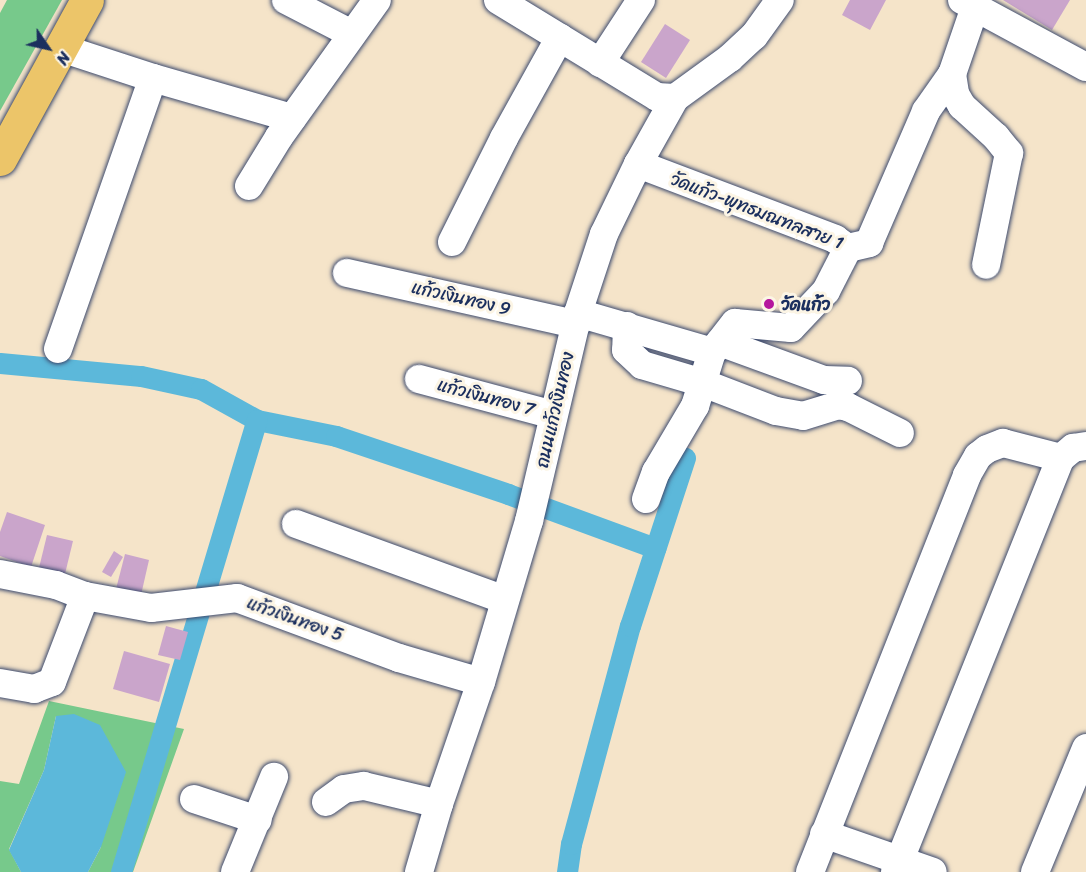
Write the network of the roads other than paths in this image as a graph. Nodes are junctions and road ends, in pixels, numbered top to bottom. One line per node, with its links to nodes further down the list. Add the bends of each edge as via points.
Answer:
1 (87, 0): 10 (main road)
2 (286, 0): 8 (street)
3 (377, 0): 8 (street)
4 (640, 0): 11 (street)
5 (780, 0): 15 (street, ถนนแก้วเงินทอง, via 738,51)
6 (969, 4): 12 (street); 13 (street)
7 (516, 5): 9 (street)
8 (352, 34): 16 (street)
9 (560, 38): 11 (street); 20 (street)
10 (61, 48): 14 (street); 17 (main road)
11 (600, 63): 15 (street, via 657,97)
12 (1086, 67)
13 (952, 74): 21 (street, วัดแก้ว-พุทธมณฑลสาย 1, via 926,111 869,243); 22 (street, via 955,94 962,106 1009,153)
14 (153, 78): 16 (street); 27 (street)
15 (675, 98): 18 (street, ถนนแก้วเงินทอง)
16 (292, 118): 19 (street)
17 (0, 159)
18 (638, 165): 21 (street, วัดแก้ว-พุทธมณฑลสาย 1, via 835,239); 24 (street, ถนนแก้วเงินทอง, via 604,234)
19 (249, 186)
20 (452, 242)
21 (848, 248): 26 (street, via 826,291 791,328 735,323)
22 (986, 266)
23 (347, 273): 24 (street, แก้วเงินทอง 9)
24 (577, 318): 25 (street, แก้วเงินทอง 9); 31 (street, ถนนแก้วเงินทอง)
25 (627, 326): 26 (street, แก้วเงินทอง 9); 30 (street, via 626,350 632,358 642,365)
26 (716, 347): 29 (street, แก้วเงินทอง 9, via 824,380); 30 (street)
27 (58, 349)
28 (419, 379): 31 (street, แก้วเงินทอง 7)
29 (848, 381)
30 (704, 383): 32 (street, via 776,411 803,416 838,405 848,407); 34 (street)
31 (553, 415): 38 (street, ถนนแก้วเงินทอง, via 537,493)
32 (900, 433)
33 (1074, 452): 47 (street, via 1003,443 978,456 966,475); 48 (street)
34 (646, 498)
35 (296, 524): 38 (street)
36 (0, 574): 37 (street, แก้วเงินทอง 5, via 56,585)
37 (85, 596): 39 (street, แก้วเงินทอง 5, via 151,608 237,598 399,658); 40 (street, via 52,682 34,689)
38 (506, 600): 39 (street, ถนนแก้วเงินทอง)
39 (481, 682): 45 (street, ถนนแก้วเงินทอง)
40 (0, 683)
41 (1086, 748): 53 (street)
42 (274, 777): 46 (street)
43 (194, 799): 46 (street)
44 (326, 802): 45 (street, via 344,789 364,786)
45 (439, 804): 50 (street, ถนนแก้วเงินทอง)
46 (258, 820): 49 (street)
47 (824, 834): 48 (street); 51 (street)
48 (898, 865): 52 (street)
49 (235, 872)
50 (420, 872)
51 (810, 872)
52 (933, 872)
53 (1035, 872)

